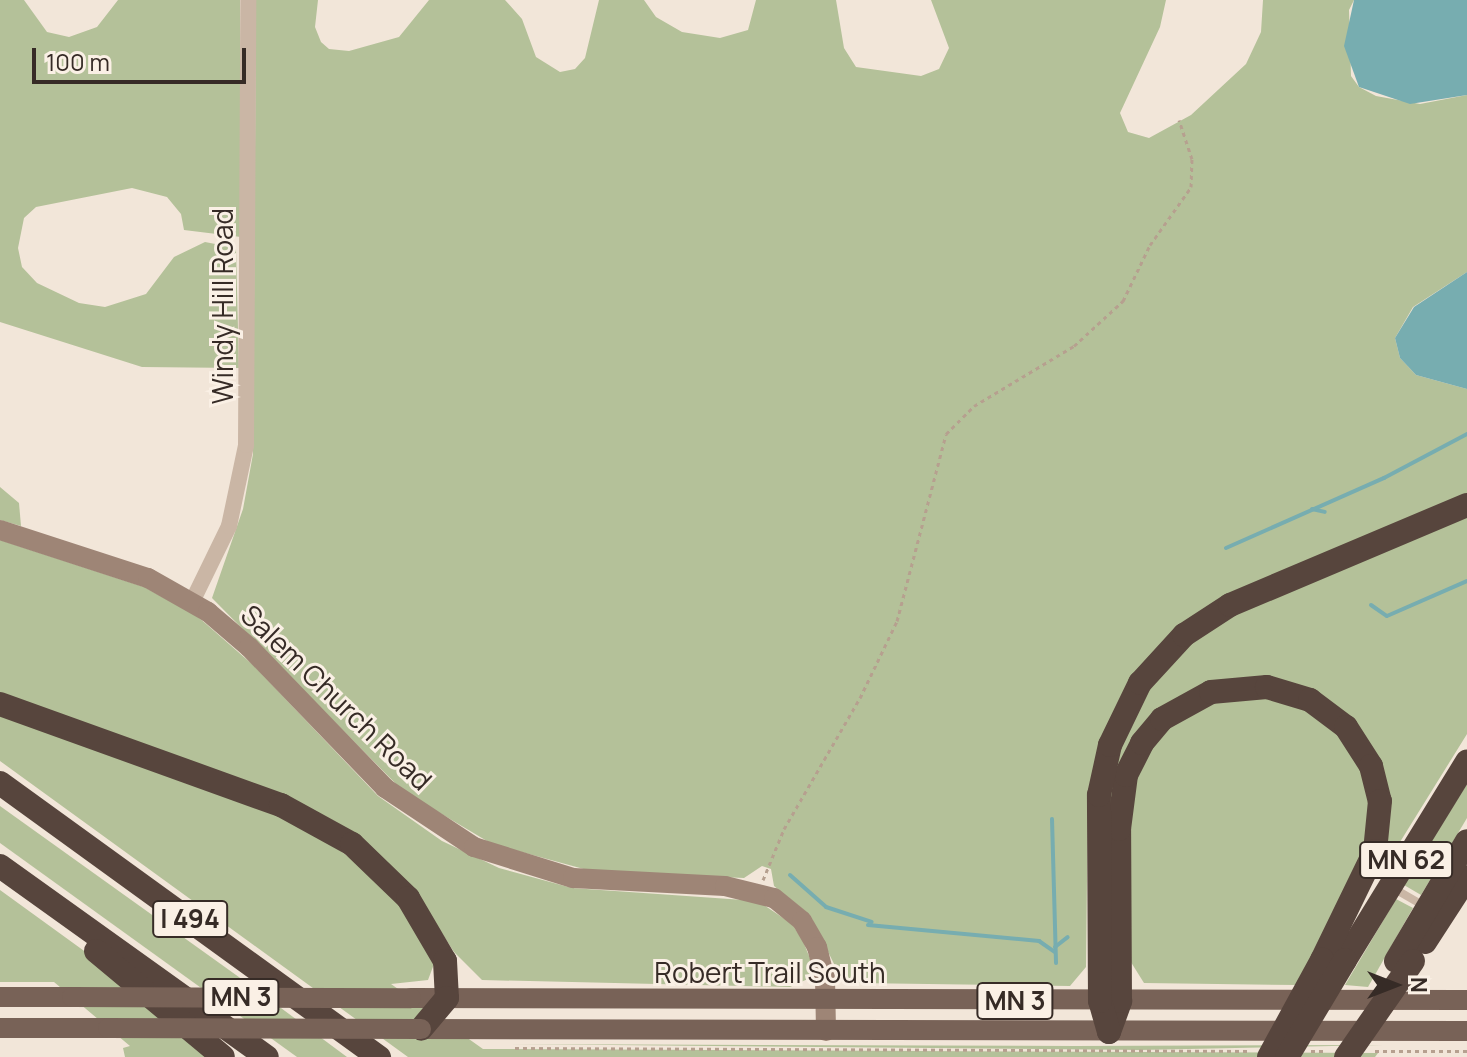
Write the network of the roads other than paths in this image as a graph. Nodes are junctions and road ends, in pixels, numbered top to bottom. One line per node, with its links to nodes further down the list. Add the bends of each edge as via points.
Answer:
1 (248, 0): 4 (street, Windy Hill Road, via 245,456 229,526)
2 (1467, 505): 19 (highway, via 1230,605 1184,635 1146,674 1117,727 1100,785)
3 (0, 530): 4 (street, Salem Church Road, via 118,567)
4 (192, 602): 17 (street, Salem Church Road, via 249,647 385,788 460,840 517,864 573,878 759,891 792,911 810,932 823,965)
5 (0, 704): 20 (highway, via 281,805 338,834 383,871 419,913 445,961)
6 (1467, 762): 12 (highway, MN 62)
7 (0, 783): 30 (highway, I 494)
8 (1467, 841): 13 (highway, MN 62)
9 (0, 866): 11 (highway, I 494)
10 (1467, 877): 15 (highway)
11 (21, 881): 28 (highway, via 107,962); 29 (highway, I 494)
12 (1390, 886): 13 (lane); 14 (highway, MN 62)
13 (1427, 907): 15 (highway, MN 62)
14 (1334, 960): 19 (highway, via 1375,851 1380,818 1375,778 1353,736 1315,703 1272,687 1227,688 1188,702 1162,719 1126,775); 25 (highway, bridge); 26 (highway, MN 62, bridge)
15 (1404, 961): 27 (highway, bridge)
16 (0, 997): 20 (main road, Robert Trail South / MN 3, bridge, via 411,998)
17 (826, 1000): 19 (main road, Robert Trail South / MN 3); 20 (main road, Robert Trail South / MN 3); 22 (street, Salem Church Road)
18 (1467, 1000): 19 (main road, Robert Trail South / MN 3)
19 (1110, 1001): 24 (highway)
20 (440, 1018): 21 (main road, Robert Trail South / MN 3, bridge); 22 (main road, Robert Trail South / MN 3)
21 (0, 1028)
22 (826, 1031): 24 (main road, Robert Trail South / MN 3)
23 (1467, 1031): 24 (main road, Robert Trail South / MN 3)
24 (1109, 1032)
25 (1264, 1054)
26 (1295, 1054)
27 (1348, 1054)
28 (223, 1057)
29 (267, 1057)
30 (379, 1057)

